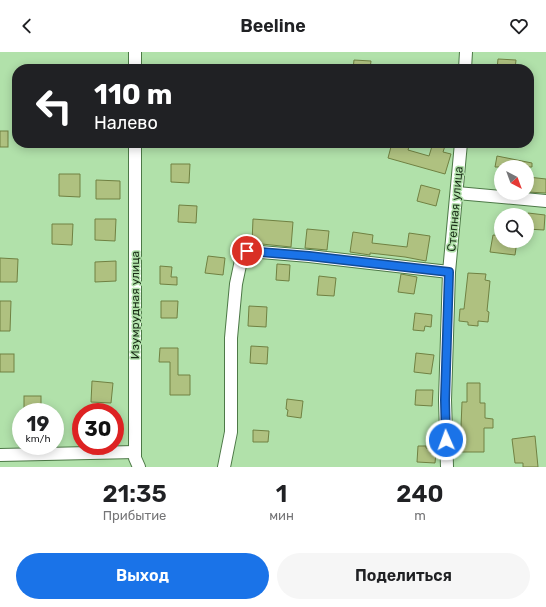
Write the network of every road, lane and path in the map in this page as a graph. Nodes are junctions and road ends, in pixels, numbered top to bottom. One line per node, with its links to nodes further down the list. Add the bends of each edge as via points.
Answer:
1 (135, 52): 3 (street)
2 (466, 52): 4 (street)
3 (135, 64)
4 (465, 64)
5 (135, 148): 10 (street, Изумрудная улица)
6 (461, 148): 7 (street, Степная улица)
7 (457, 193): 8 (street); 9 (street, Степная улица)
8 (546, 201)
9 (449, 272): 13 (street, via 245,251 235,292 231,338 231,432); 14 (street, Степная улица, via 445,400)
10 (135, 452): 11 (street); 12 (street, Изумрудная улица)
11 (0, 455)
12 (139, 467)
13 (224, 467)
14 (447, 467)

